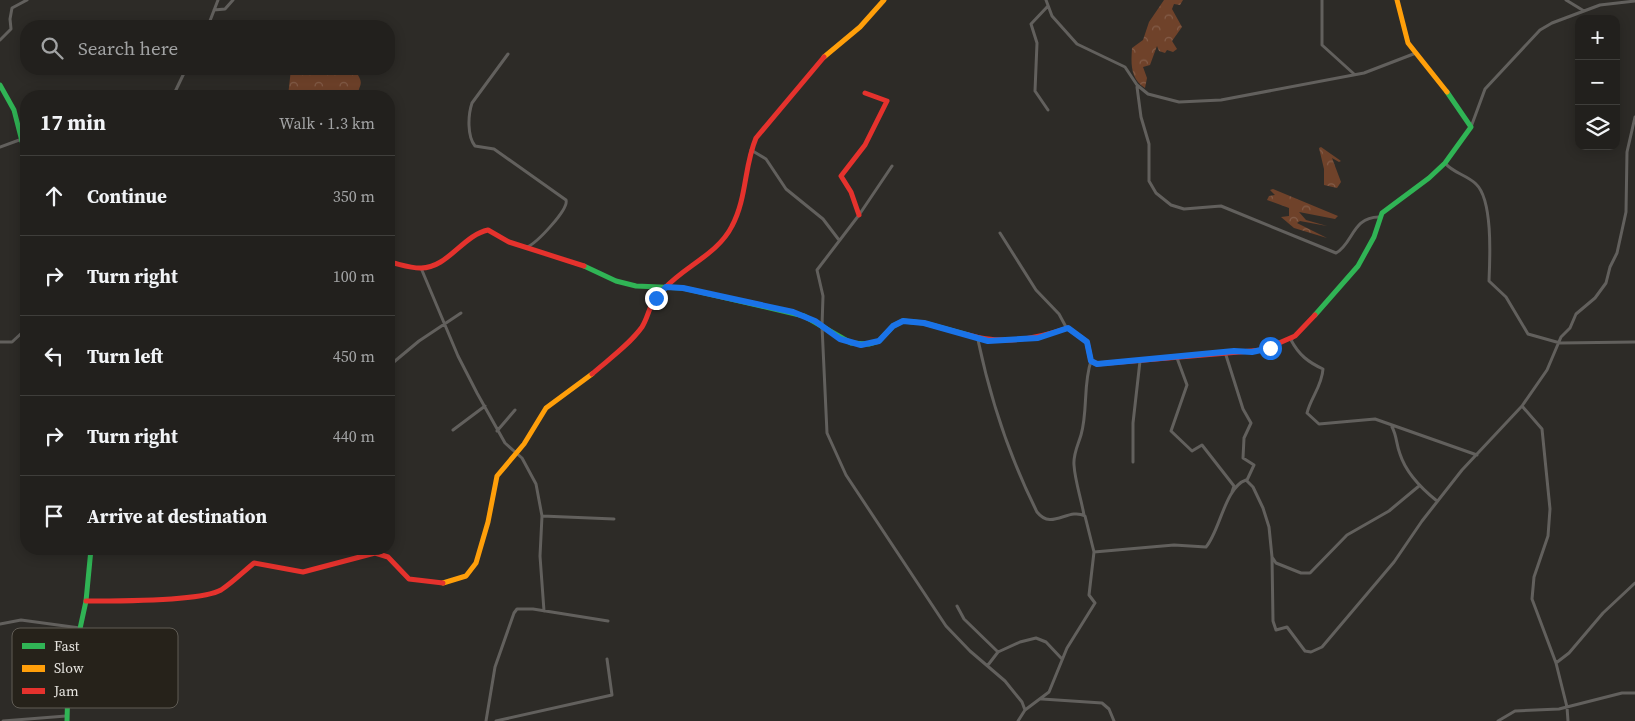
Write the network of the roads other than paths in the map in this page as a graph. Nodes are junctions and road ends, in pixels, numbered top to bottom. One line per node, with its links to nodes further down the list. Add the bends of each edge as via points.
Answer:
1 (27, 0): 14 (street, via 12,8 11,29)
2 (218, 0): 11 (street)
3 (233, 0): 11 (street, via 225,9)
4 (884, 0): 29 (street, via 860,27 804,77 759,133)
5 (1046, 0): 10 (street)
6 (1322, 0): 17 (street, via 1322,44)
7 (1397, 0): 15 (street, via 1408,43)
8 (1566, 0): 12 (street)
9 (1635, 2): 12 (street, via 1603,5)
10 (1048, 6): 20 (street, via 1052,16 1077,44 1125,66); 23 (street, via 1031,24 1037,43 1036,91)
11 (214, 10): 13 (street)
12 (1585, 11): 25 (street, via 1544,27 1512,59 1483,93)
13 (210, 20)
14 (0, 40)
15 (1416, 53): 17 (street, via 1376,70); 25 (street, via 1437,76)
16 (508, 54): 36 (street, via 472,104 472,142 475,146 494,149 567,202 536,241)
17 (1355, 74): 20 (street, via 1221,100 1179,102 1152,96)
18 (183, 75): 21 (street)
19 (0, 85): 26 (street, via 11,103)
20 (1137, 85): 33 (street, via 1148,144 1149,181 1156,193 1171,205 1191,209 1221,206 1336,253 1356,227)
21 (176, 90)
22 (865, 93): 32 (street, via 887,101 865,145 841,176 852,192)
23 (1048, 110)
24 (1635, 117): 49 (street, via 1627,152 1626,212 1618,253 1606,283 1595,298 1576,314)
25 (1471, 128): 30 (street)
26 (20, 132)
27 (20, 139): 28 (street)
28 (0, 147)
29 (751, 150): 35 (street, via 766,159 790,193 819,216); 39 (street, via 742,202 732,227 720,244)
30 (1444, 163): 33 (street); 49 (street, via 1471,179 1482,192 1489,225 1490,283 1506,297 1528,334)
31 (892, 166): 32 (street)
32 (859, 215): 35 (street)
33 (1379, 217): 45 (street, via 1374,237 1358,266)
34 (1000, 233): 43 (street, via 1036,290 1059,314)
35 (839, 240): 42 (street, via 817,270 823,296)
36 (524, 248): 38 (street, via 483,230 435,264); 39 (street, via 575,262 616,281 636,286)
37 (395, 264): 38 (street)
38 (421, 268): 41 (street)
39 (666, 287): 42 (street, via 793,312); 61 (street, via 652,304 643,326 634,337 578,386 546,408 524,444)
40 (461, 313): 41 (street)
41 (444, 323): 53 (street); 55 (street)
42 (822, 326): 46 (street, via 840,339 861,345 879,341 893,326 903,321 924,323); 87 (street, via 827,433 846,475 946,626)
43 (1066, 327): 46 (street, via 1038,338); 54 (street, via 1087,342)
44 (20, 335): 47 (street, via 12,342)
45 (1294, 336): 50 (street, via 1263,350); 58 (street, via 1291,340 1296,350 1310,363 1323,369 1322,383 1311,399 1308,413 1319,424 1372,419)
46 (978, 340): 69 (street, via 1001,429 1037,512 1052,520 1073,514)
47 (0, 342)
48 (1635, 342): 49 (street)
49 (1560, 343): 56 (street, via 1547,370)
50 (1225, 352): 51 (street); 64 (street, via 1242,409 1251,423 1244,438 1243,458 1254,464)
51 (1177, 358): 52 (street); 66 (street, via 1187,385 1171,431 1192,450 1202,445 1234,486)
52 (1140, 360): 54 (street, via 1102,364); 63 (street, via 1133,423)
53 (395, 361)
54 (1091, 361): 69 (street, via 1074,464)
55 (485, 406): 59 (street); 60 (street)
56 (1522, 406): 62 (street); 86 (street, via 1539,424 1544,446 1549,531 1531,591)
57 (515, 410): 60 (street)
58 (1391, 427): 62 (street); 65 (street, via 1398,438 1400,456)
59 (453, 430)
60 (497, 431): 61 (street)
61 (515, 452): 68 (street, via 532,477 539,494); 74 (street, via 497,476 488,522 472,571 459,580 446,583 409,580 388,557)
62 (1477, 455): 67 (street)
63 (1133, 462)
64 (1246, 480): 66 (street); 75 (street, via 1253,486 1263,508)
65 (1419, 486): 67 (street); 75 (street, via 1390,511 1347,534 1310,573 1301,573 1276,563)
66 (1232, 495): 71 (street, via 1213,539 1206,547 1174,545)
67 (1437, 501): 75 (street, via 1388,569 1322,647 1311,652 1305,651 1287,627 1276,630 1273,621)
68 (542, 516): 70 (street); 79 (street, via 540,556)
69 (1085, 516): 71 (street)
70 (614, 519)
71 (1094, 552): 85 (street, via 1089,595 1095,603)
72 (91, 555): 77 (street)
73 (367, 555): 77 (street, via 303,572 254,563 220,590 208,594 136,601)
74 (382, 555)
75 (1272, 557)
76 (1635, 583): 86 (street)
77 (86, 601): 82 (street)
78 (957, 606): 83 (street, via 964,619)
79 (544, 611): 80 (street); 94 (street, via 521,608 514,612 495,667)
80 (608, 621)
81 (0, 624): 82 (street, via 21,620)
82 (81, 628)
83 (998, 652): 85 (street, via 1038,638 1053,647); 87 (street)
84 (607, 659): 95 (street, via 612,695)
85 (1062, 659): 89 (street, via 1052,686)
86 (1556, 664): 90 (street)
87 (988, 666): 91 (street, via 1016,693)
88 (1635, 693): 90 (street)
89 (1042, 698): 91 (street); 97 (street, via 1102,703)
90 (1567, 706): 98 (street, via 1516,711); 99 (street)
91 (1025, 710): 96 (street)
92 (66, 719): 93 (street)
93 (3, 721)
94 (486, 721)
95 (496, 721)
96 (1018, 721)
97 (1114, 721)
98 (1498, 721)
99 (1568, 721)

